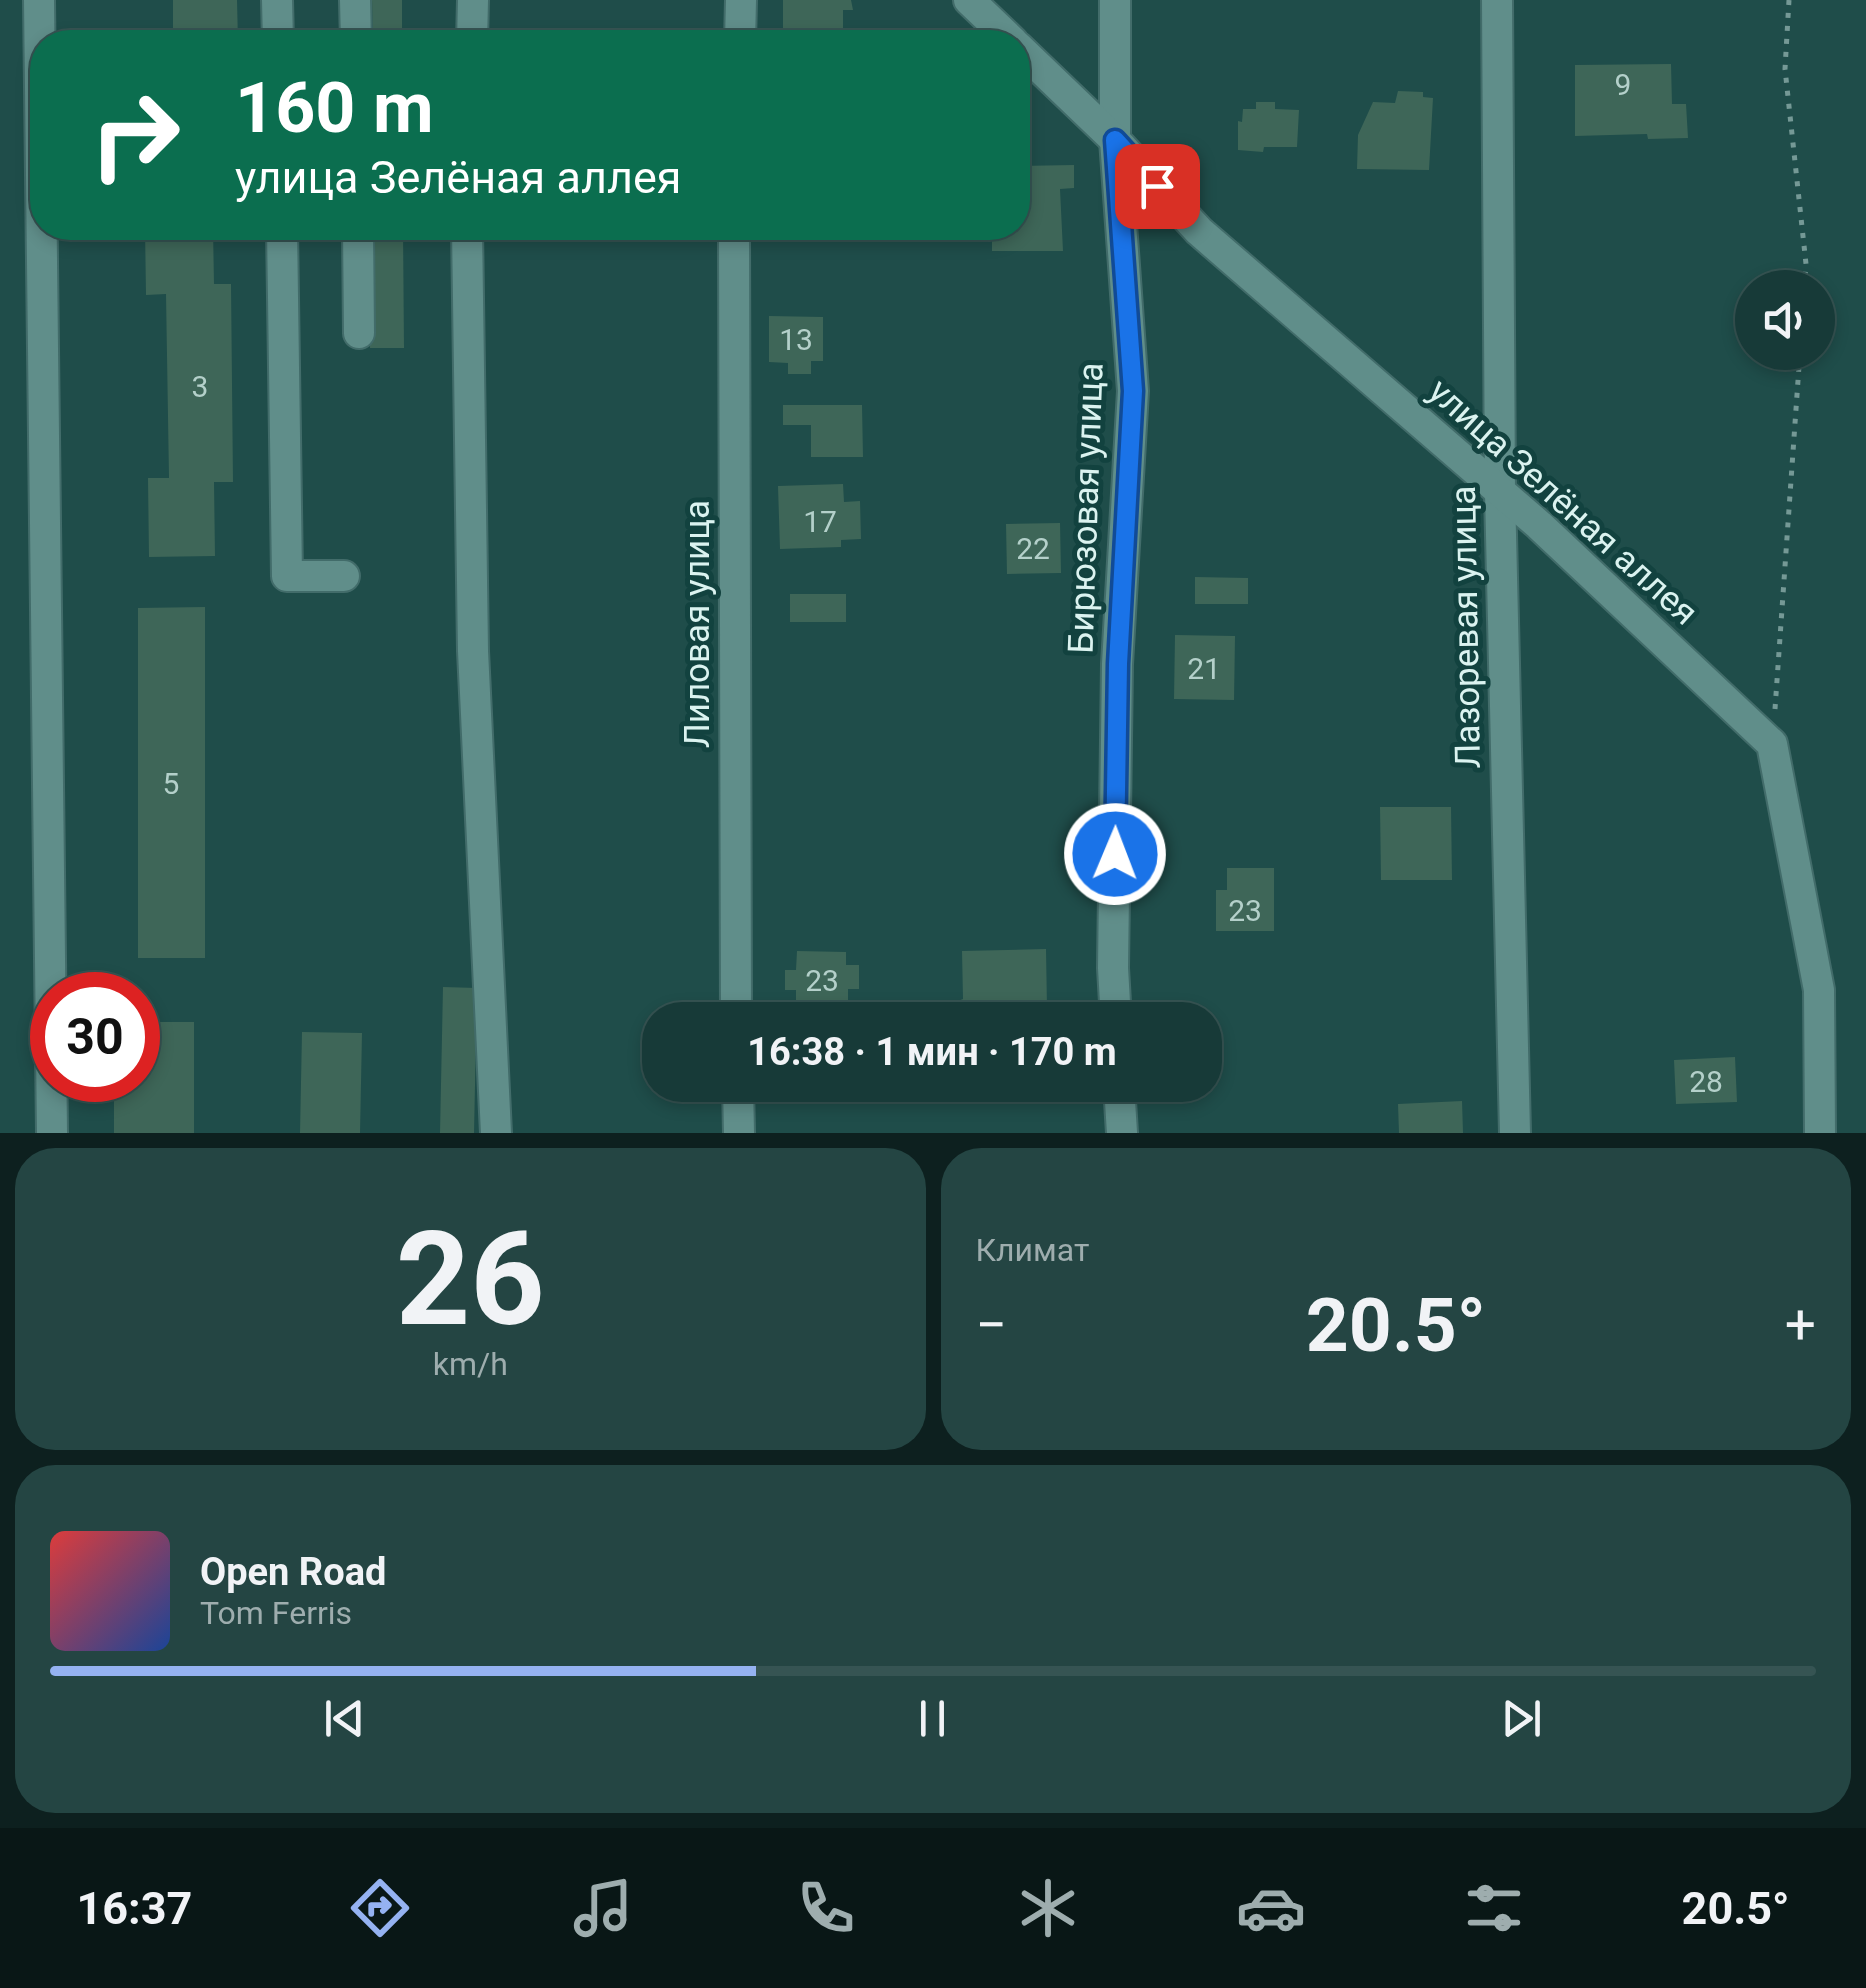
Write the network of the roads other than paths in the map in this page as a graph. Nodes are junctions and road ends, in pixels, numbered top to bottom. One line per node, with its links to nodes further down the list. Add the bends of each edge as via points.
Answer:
1 (40, 0): 9 (street)
2 (278, 0): 10 (street)
3 (355, 0): 11 (street)
4 (473, 0): 12 (street)
5 (741, 0): 13 (street)
6 (968, 0): 14 (street, улица Зелёная аллея)
7 (1115, 0): 16 (street, Бирюзовая улица)
8 (1497, 0): 23 (street, Лазоревая улица)
9 (40, 30)
10 (278, 30)
11 (356, 30)
12 (472, 30)
13 (740, 30)
14 (999, 30)
15 (1030, 59): 16 (street, улица Зелёная аллея)
16 (1115, 140): 23 (street, улица Зелёная аллея, via 1199,231); 26 (street, Бирюзовая улица, via 1133,391 1118,664)
17 (43, 240): 29 (street)
18 (282, 240): 24 (street, via 288,576)
19 (358, 240): 22 (street)
20 (467, 240): 30 (street, via 473,652)
21 (734, 240): 25 (street, Лиловая улица)
22 (359, 333)
23 (1500, 492): 33 (street, Лазоревая улица); 34 (street, улица Зелёная аллея, via 1772,744 1819,990)
24 (344, 576)
25 (736, 1002)
26 (1115, 1002)
27 (738, 1102): 31 (street)
28 (1121, 1102): 32 (street)
29 (52, 1133)
30 (496, 1133)
31 (739, 1133)
32 (1122, 1133)
33 (1515, 1133)
34 (1820, 1133)

